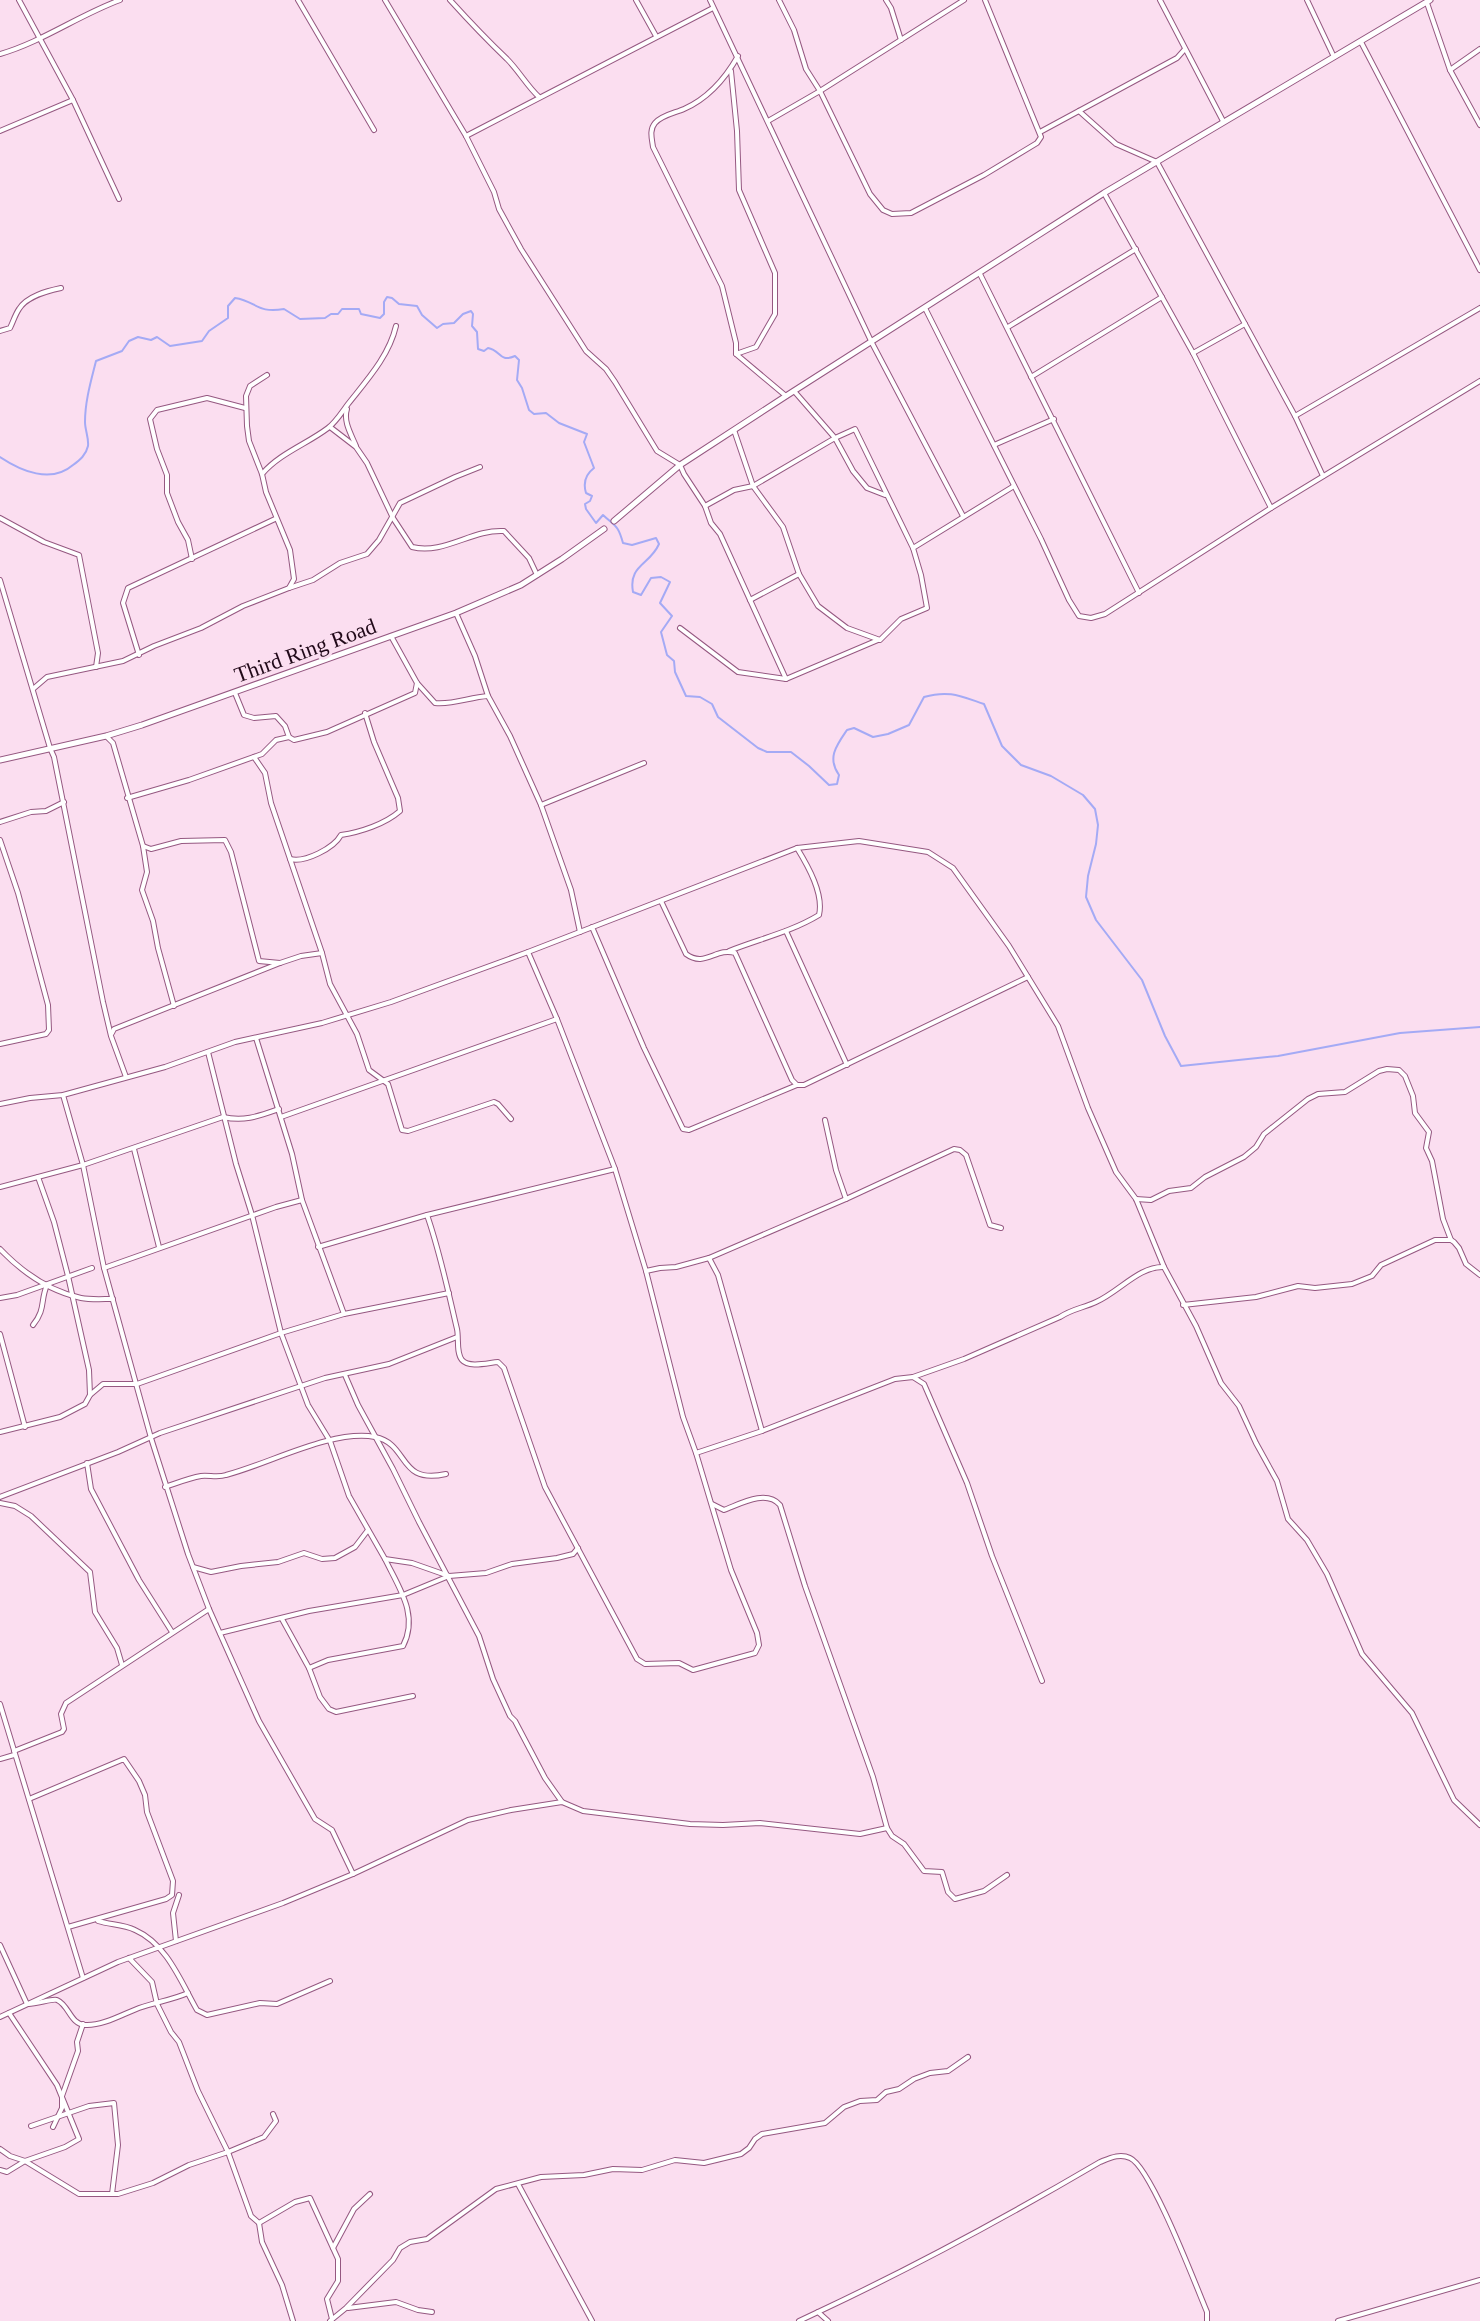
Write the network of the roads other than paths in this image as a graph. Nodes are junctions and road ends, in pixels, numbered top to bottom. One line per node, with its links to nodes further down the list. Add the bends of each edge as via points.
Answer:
1 (19, 0): 16 (street)
2 (120, 0): 16 (street)
3 (298, 0): 34 (street)
4 (385, 0): 37 (street)
5 (450, 0): 28 (street)
6 (636, 0): 17 (street)
7 (710, 0): 15 (street)
8 (779, 0): 27 (street)
9 (886, 0): 18 (street)
10 (964, 0): 18 (street)
11 (985, 0): 36 (street)
12 (1160, 0): 20 (street)
13 (1307, 0): 24 (street)
14 (1428, 1): 19 (street); 26 (street)
15 (713, 8): 17 (street); 23 (street)
16 (40, 37): 22 (street); 29 (street)
17 (656, 37): 28 (street)
18 (901, 40): 27 (street)
19 (1361, 42): 24 (street); 42 (street)
20 (1185, 49): 30 (street); 32 (street)
21 (1480, 49): 26 (street)
22 (0, 54)
23 (738, 56): 25 (street); 31 (street)
24 (1334, 57): 32 (street)
25 (731, 69): 54 (street, via 739,190 775,273 775,314 756,347); 54 (street, via 712,92 661,118 651,132 653,147 722,286)
26 (1450, 70): 33 (street)
27 (820, 91): 31 (street); 36 (street, via 870,194 892,214 911,213 984,175 1037,143)
28 (539, 97): 37 (street)
29 (73, 100): 35 (street); 40 (street)
30 (1079, 111): 36 (street); 38 (street, via 1116,144)
31 (768, 121): 52 (street)
32 (1223, 121): 38 (street)
33 (1480, 125)
34 (374, 130)
35 (0, 131)
36 (1040, 132)
37 (466, 136): 69 (street, via 508,227 586,351 606,369 657,451)
38 (1157, 162): 39 (street); 48 (street)
39 (1104, 193): 41 (street); 43 (street)
40 (119, 199)
41 (1136, 249): 45 (street); 50 (street)
42 (1480, 270)
43 (980, 274): 46 (street); 50 (street)
44 (61, 288): 51 (street, via 28,301 10,328)
45 (1162, 297): 53 (street); 56 (street)
46 (925, 308): 52 (street); 67 (street)
47 (1480, 308): 62 (street)
48 (1245, 324): 53 (street); 62 (street)
49 (396, 326): 60 (street, via 393,341)
50 (1007, 328): 56 (street)
51 (0, 331)
52 (872, 343): 58 (street); 78 (street)
53 (1193, 353): 77 (street)
54 (736, 354): 59 (street)
55 (267, 375): 61 (street, via 250,386)
56 (1031, 377): 63 (street)
57 (1480, 381): 72 (street)
58 (794, 391): 59 (street); 66 (street)
59 (786, 396): 65 (street)
60 (349, 403): 64 (street); 68 (street, via 345,413)
61 (245, 408): 71 (street, via 249,441); 85 (street, via 207,398 157,410 150,419 167,475 167,493)
62 (1295, 416): 72 (street)
63 (1054, 419): 67 (street); 92 (street)
64 (330, 427): 68 (street); 71 (street)
65 (734, 430): 69 (street); 73 (street)
66 (835, 438): 73 (street); 75 (street, via 867,488); 75 (street, via 855,429)
67 (993, 445): 74 (street)
68 (356, 447): 80 (street)
69 (680, 465): 76 (street); 82 (street)
70 (480, 467): 80 (street, via 400,503)
71 (262, 474): 81 (street)
72 (1323, 476): 77 (street)
73 (753, 486): 76 (street); 86 (street, via 783,527)
74 (1014, 486): 78 (street); 92 (street, via 1079,616 1105,614)
75 (885, 495): 84 (street)
76 (705, 506): 93 (street)
77 (1271, 508): 92 (street)
78 (963, 516): 84 (street)
79 (0, 518): 99 (street, via 79,555 98,653)
80 (393, 518): 87 (street, via 412,547 424,550 504,531); 90 (street, via 367,554)
81 (275, 519): 85 (street); 88 (street, via 290,550)
82 (614, 521): 83 (street)
83 (604, 529): 87 (street, Third Ring Road)
84 (913, 548): 97 (street, via 927,608 901,619)
85 (192, 559): 98 (street, via 124,593)
86 (799, 574): 93 (street); 97 (street, via 818,606 847,628)
87 (537, 575): 94 (street, Third Ring Road)
88 (294, 579): 90 (street); 91 (street)
89 (0, 580): 102 (street)
90 (298, 586): 91 (street)
91 (289, 588): 98 (street)
92 (1139, 593)
93 (750, 600): 100 (street)
94 (456, 613): 96 (street, Third Ring Road); 104 (street)
95 (680, 628): 100 (street, via 738,672)
96 (391, 636): 101 (street); 103 (street, Third Ring Road)
97 (880, 640): 100 (street)
98 (139, 655): 99 (street)
99 (96, 667): 102 (street, via 47,677)
100 (786, 679)
101 (417, 683): 104 (street, via 435,703); 105 (street, via 411,696)
102 (33, 689): 108 (street)
103 (235, 693): 106 (street, Third Ring Road); 107 (street, via 244,715 276,716)
104 (488, 696): 114 (street)
105 (365, 713): 107 (street, via 327,732); 119 (street, via 400,811 341,835 307,859)
106 (106, 736): 108 (street, Third Ring Road); 112 (street, via 113,743)
107 (289, 737): 109 (street)
108 (50, 748): 110 (street, Third Ring Road); 113 (street)
109 (254, 757): 112 (street); 119 (street, via 265,773)
110 (0, 760)
111 (644, 763): 114 (street)
112 (127, 798): 117 (street)
113 (64, 802): 115 (street); 132 (street)
114 (541, 805): 123 (street)
115 (0, 822)
116 (0, 840): 134 (street, via 48,1005 49,1030)
117 (143, 846): 127 (street, via 225,840 259,961); 129 (street, via 147,872 142,890)
118 (797, 848): 120 (street); 122 (street, via 821,905 819,915); 128 (street, via 859,841 928,852 953,868)
119 (289, 859): 126 (street)
120 (661, 901): 121 (street); 124 (street, via 686,954 699,960)
121 (592, 927): 123 (street); 139 (street, via 683,1129)
122 (786, 931): 124 (street); 136 (street)
123 (580, 932): 125 (street)
124 (728, 951): 139 (street, via 735,953)
125 (528, 952): 130 (street); 131 (street)
126 (322, 953): 127 (street); 130 (street)
127 (280, 963): 129 (street)
128 (1028, 977): 136 (street); 153 (street, via 1058,1026 1116,1172)
129 (174, 1006): 132 (street, via 114,1029)
130 (346, 1015): 133 (street); 138 (street, via 369,1070)
131 (557, 1019): 138 (street); 149 (street)
132 (111, 1036): 137 (street)
133 (256, 1038): 135 (street); 142 (street)
134 (0, 1044)
135 (208, 1052): 137 (street); 143 (street)
136 (847, 1065): 139 (street)
137 (126, 1077): 140 (street)
138 (382, 1081): 144 (street); 145 (street, via 388,1084 402,1130 494,1102)
139 (797, 1085)
140 (63, 1095): 141 (street); 148 (street)
141 (0, 1104)
142 (279, 1109): 143 (street, via 248,1119); 144 (street)
143 (223, 1117): 147 (street); 155 (street)
144 (281, 1117): 154 (street)
145 (511, 1119)
146 (825, 1120): 152 (street)
147 (134, 1149): 148 (street); 160 (street)
148 (83, 1165): 150 (street); 165 (street)
149 (615, 1169): 156 (street); 166 (street)
150 (38, 1177): 151 (street); 168 (street)
151 (0, 1187)
152 (846, 1199): 157 (street, via 945,1152 960,1150 990,1225); 162 (street)
153 (1136, 1199): 158 (street, via 1191,1188 1244,1157 1308,1099 1345,1092 1379,1071 1399,1070 1413,1096 1415,1113 1429,1132 1426,1148); 163 (street)
154 (302, 1200): 155 (street); 159 (street)
155 (252, 1215): 160 (street); 177 (street)
156 (427, 1215): 159 (street); 170 (street)
157 (1001, 1228)
158 (1451, 1240): 167 (street); 174 (street, via 1435,1240 1352,1284 1298,1286 1256,1297)
159 (318, 1247): 175 (street)
160 (159, 1248): 165 (street)
161 (0, 1249): 169 (street)
162 (709, 1258): 166 (street); 188 (street)
163 (1164, 1267): 174 (street); 181 (street, via 1148,1268 1094,1303)
164 (92, 1268): 168 (street)
165 (104, 1268): 173 (street)
166 (646, 1271): 193 (street)
167 (1480, 1275)
168 (68, 1276): 169 (street); 171 (street)
169 (47, 1285): 171 (street); 172 (street); 176 (street, via 44,1306)
170 (449, 1293): 175 (street); 179 (street)
171 (72, 1294): 173 (street); 182 (street)
172 (0, 1298)
173 (113, 1299): 184 (street)
174 (1183, 1305): 218 (street, via 1277,1481 1288,1519 1327,1574 1362,1654 1412,1713 1454,1800)
175 (344, 1314): 177 (street)
176 (33, 1325)
177 (281, 1333): 184 (street); 185 (street)
178 (0, 1334): 187 (street)
179 (459, 1337): 180 (street); 200 (street, via 463,1361 498,1362 504,1368 545,1487)
180 (345, 1375): 185 (street); 190 (street)
181 (913, 1377): 188 (street, via 895,1379); 211 (street, via 924,1384 967,1483)
182 (90, 1380): 183 (street); 186 (street)
183 (103, 1384): 184 (street); 186 (street)
184 (137, 1384): 191 (street)
185 (301, 1386): 191 (street); 192 (street)
186 (90, 1395): 187 (street, via 85,1404 60,1417)
187 (25, 1427): 189 (street)
188 (762, 1431): 193 (street)
189 (0, 1432)
190 (375, 1437): 192 (street); 195 (street, via 388,1442 414,1473); 203 (street)
191 (151, 1438): 194 (street); 196 (street)
192 (330, 1441): 196 (street, via 222,1477 203,1475); 199 (street, via 349,1496)
193 (696, 1453): 198 (street)
194 (87, 1463): 197 (street); 207 (street, via 91,1489)
195 (446, 1474)
196 (165, 1487): 202 (street)
197 (0, 1500): 209 (street, via 31,1516 90,1572 95,1612)
198 (710, 1503): 200 (street, via 757,1633 755,1653 693,1670 679,1663 640,1662); 219 (street, via 724,1510 765,1497 780,1505)
199 (368, 1530): 201 (street); 202 (street, via 355,1547 335,1558 304,1553 211,1572)
200 (578, 1548): 203 (street, via 557,1558)
201 (385, 1559): 203 (street); 204 (street)
202 (193, 1567): 205 (street)
203 (449, 1576): 204 (street); 217 (street, via 510,1716)
204 (403, 1595): 206 (street); 210 (street, via 409,1613 403,1646)
205 (209, 1609): 207 (street); 208 (street)
206 (282, 1619): 208 (street); 210 (street)
207 (172, 1632): 209 (street)
208 (220, 1633): 220 (street, via 259,1721 315,1819 332,1830)
209 (122, 1665): 214 (street, via 66,1703 62,1732)
210 (309, 1668): 212 (street, via 320,1697 336,1712)
211 (1042, 1681)
212 (413, 1696)
213 (0, 1704): 214 (street)
214 (14, 1753): 215 (street); 216 (street)
215 (0, 1759)
216 (29, 1799): 223 (street, via 124,1759 139,1781 173,1881 172,1895); 224 (street)
217 (562, 1802): 219 (street, via 583,1811 690,1824 760,1823 860,1834); 220 (street, via 468,1820)
218 (1480, 1825)
219 (887, 1828): 221 (street, via 924,1871 942,1872 955,1899 984,1891)
220 (353, 1874): 225 (street)
221 (1007, 1875)
222 (179, 1895): 225 (street, via 173,1913)
223 (95, 1920): 224 (street); 227 (street, via 134,1929)
224 (68, 1927): 229 (street)
225 (176, 1941): 227 (street)
226 (0, 1945): 232 (street)
227 (158, 1948): 228 (street); 231 (street)
228 (129, 1958): 229 (street); 233 (street, via 152,1982)
229 (83, 1978): 232 (street)
230 (330, 1981): 231 (street, via 277,2004 207,2015 197,2010)
231 (188, 1993): 233 (street)
232 (27, 2004): 234 (street); 236 (street, via 54,1999)
233 (157, 2004): 236 (street); 245 (street)
234 (9, 2013): 235 (street); 238 (street)
235 (0, 2017)
236 (83, 2024): 238 (street)
237 (968, 2057): 248 (street, via 948,2071 914,2079 877,2100 844,2107 825,2123 762,2134 741,2154 724,2159 675,2160 642,2170 541,2177)
238 (62, 2096): 239 (street); 241 (street)
239 (68, 2112): 241 (street); 246 (street, via 79,2139); 249 (street, via 114,2103 118,2145)
240 (273, 2114): 245 (street, via 276,2121 264,2137)
241 (59, 2115): 242 (street); 243 (street)
242 (31, 2126)
243 (53, 2127)
244 (0, 2149): 246 (street)
245 (228, 2152): 249 (street); 251 (street, via 251,2216)
246 (25, 2161): 247 (street, via 7,2172); 249 (street, via 79,2194)
247 (0, 2170)
248 (518, 2184): 254 (street, via 496,2189 427,2239 400,2248); 259 (street)
249 (112, 2194)
250 (370, 2194): 252 (street, via 354,2209)
251 (259, 2223): 252 (street, via 310,2198); 258 (street)
252 (333, 2248): 257 (street, via 338,2281 327,2299)
253 (1480, 2280): 263 (street)
254 (346, 2308): 255 (street, via 396,2302); 257 (street)
255 (432, 2312)
256 (818, 2312): 260 (street); 261 (street); 262 (street, via 998,2221 1100,2162 1124,2156 1144,2171)
257 (331, 2320)
258 (293, 2321)
259 (592, 2321)
260 (799, 2321)
261 (828, 2321)
262 (1207, 2321)
263 (1338, 2321)

